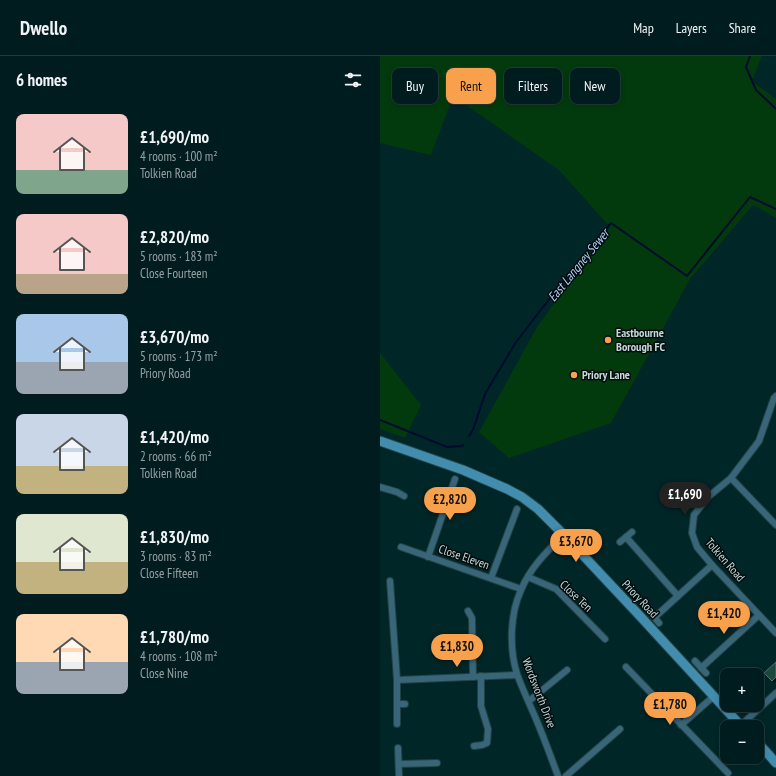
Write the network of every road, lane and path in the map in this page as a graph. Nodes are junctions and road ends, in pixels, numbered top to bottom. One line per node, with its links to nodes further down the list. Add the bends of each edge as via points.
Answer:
1 (776, 396): 3 (street, Tolkien Road, via 759,440)
2 (380, 441): 10 (street, Priory Road, via 463,470 507,489 538,509)
3 (731, 478): 8 (street); 15 (street, Tolkien Road, via 708,497 694,515 692,533 697,547)
4 (455, 479): 14 (street)
5 (380, 487): 6 (street)
6 (404, 496)
7 (517, 509): 17 (street)
8 (776, 525)
9 (632, 532): 11 (street)
10 (564, 535): 16 (street, Wordsworth Drive, via 543,555); 40 (street, Priory Road)
11 (626, 537): 12 (street); 20 (street)
12 (620, 542)
13 (401, 547): 14 (street, Close Eleven)
14 (428, 557): 17 (street, Close Eleven)
15 (712, 565): 20 (street); 24 (street, Tolkien Road)
16 (528, 577): 19 (street, Wordsworth Drive); 29 (street, Close Ten, via 556,589)
17 (491, 578): 19 (street, Close Eleven)
18 (390, 581): 38 (street)
19 (521, 589): 35 (street, Wordsworth Drive, via 513,618 513,655)
20 (678, 596): 25 (street)
21 (468, 611): 26 (street)
22 (649, 611): 25 (street)
23 (479, 615): 26 (street)
24 (759, 615): 28 (street, Tolkien Road); 32 (street)
25 (654, 617): 27 (street)
26 (472, 618): 37 (street)
27 (659, 623)
28 (776, 633)
29 (604, 639)
30 (695, 661): 32 (street)
31 (626, 667): 47 (street)
32 (701, 668): 34 (street)
33 (567, 670): 41 (street)
34 (706, 673)
35 (517, 675): 36 (street); 41 (street, Wordsworth Drive)
36 (481, 676): 37 (street); 49 (street, via 481,706 488,729 491,731 487,743)
37 (473, 677): 38 (street)
38 (397, 680): 42 (street)
39 (776, 693): 45 (street)
40 (714, 696): 44 (street, Priory Road); 47 (street)
41 (529, 701): 57 (street, Wordsworth Drive)
42 (397, 704): 43 (street); 46 (street)
43 (405, 704)
44 (736, 720)
45 (747, 720)
46 (397, 724)
47 (681, 725): 55 (street)
48 (620, 729): 58 (street)
49 (474, 746)
50 (398, 748): 54 (street)
51 (764, 750): 53 (street)
52 (437, 763): 54 (street)
53 (776, 763)
54 (399, 764): 56 (street)
55 (728, 773)
56 (399, 776)
57 (558, 776)
58 (566, 776)

